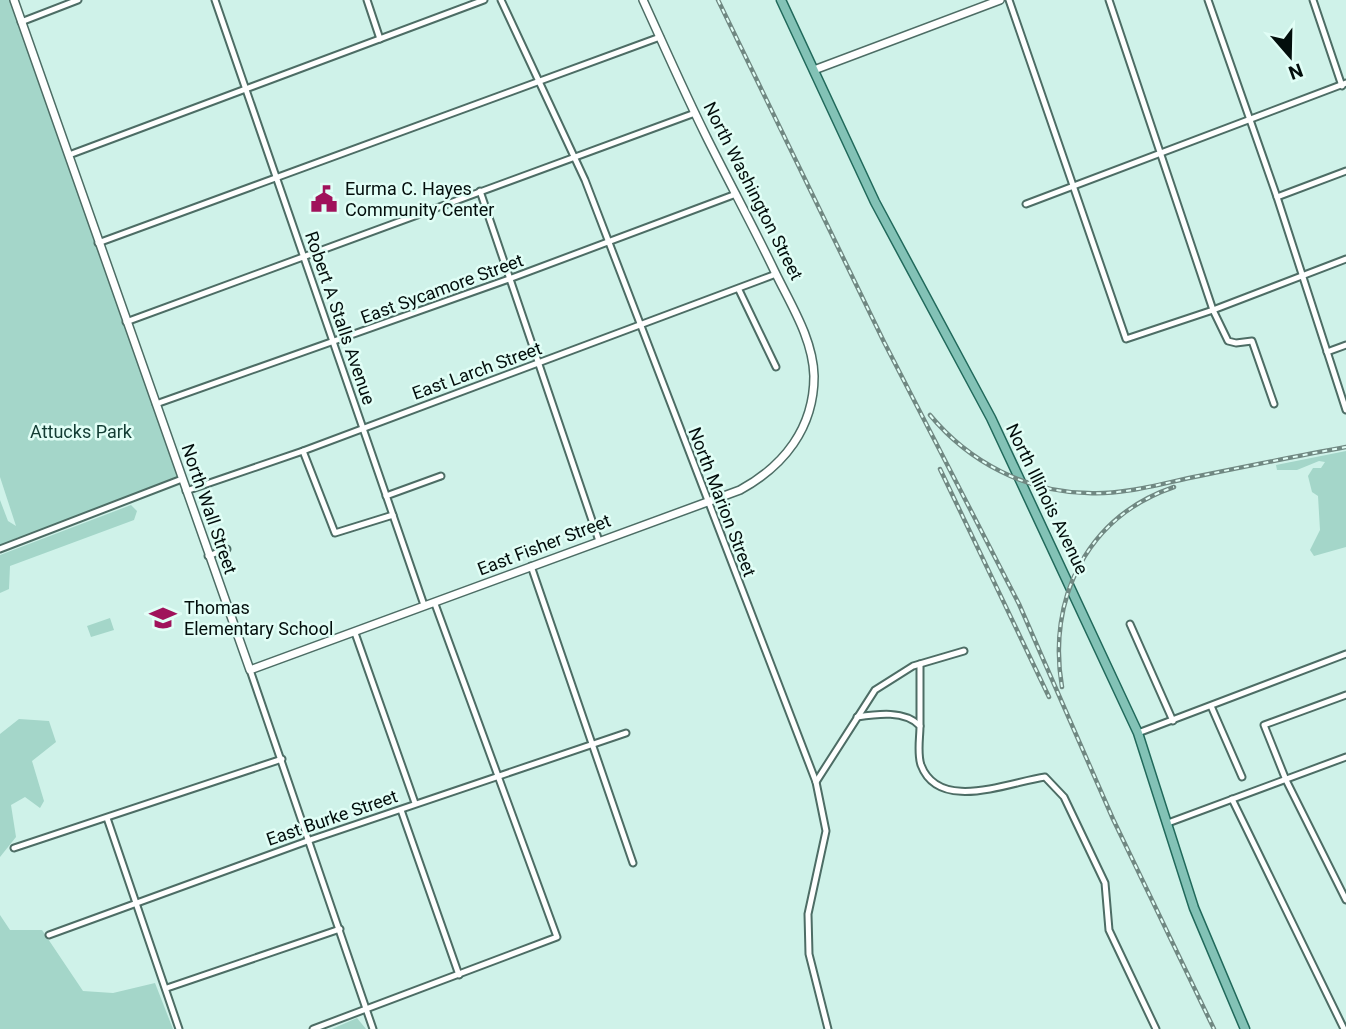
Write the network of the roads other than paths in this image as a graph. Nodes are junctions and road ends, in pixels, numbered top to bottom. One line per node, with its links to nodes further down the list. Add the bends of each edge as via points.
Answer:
1 (14, 0): 14 (street, North Wall Street)
2 (78, 0): 14 (street)
3 (367, 0): 16 (street)
4 (484, 0): 16 (street)
5 (501, 0): 18 (street, North Marion Street)
6 (643, 0): 15 (street, North Washington Street)
7 (780, 0): 17 (main road, North Illinois Avenue)
8 (1000, 0): 17 (street)
9 (1009, 0): 28 (street)
10 (1109, 0): 23 (street)
11 (1208, 0): 22 (street)
12 (1312, 0): 19 (street)
13 (217, 1): 20 (street, Robert A Stalls Avenue)
14 (21, 22): 24 (street, North Wall Street)
15 (660, 37): 18 (street); 21 (street, North Washington Street)
16 (380, 39): 20 (street)
17 (814, 70): 80 (main road, North Illinois Avenue, via 875,202 991,418)
18 (540, 80): 25 (street, North Marion Street); 27 (street)
19 (1344, 84): 22 (street)
20 (245, 90): 24 (street); 27 (street, Robert A Stalls Avenue)
21 (695, 113): 25 (street); 30 (street, North Washington Street)
22 (1250, 120): 23 (street); 31 (street)
23 (1162, 152): 28 (street); 41 (street)
24 (69, 155): 33 (street, North Wall Street)
25 (575, 156): 29 (street); 34 (street, North Marion Street)
26 (1346, 171): 31 (street)
27 (276, 177): 33 (street); 35 (street, Robert A Stalls Avenue)
28 (1072, 185): 32 (street); 41 (street, via 1126,339)
29 (480, 191): 35 (street); 39 (street)
30 (736, 194): 34 (street, East Sycamore Street); 37 (street, North Washington Street)
31 (1277, 197): 38 (street)
32 (1026, 204)
33 (98, 243): 42 (street, North Wall Street)
34 (607, 243): 39 (street, East Sycamore Street); 43 (street, North Marion Street)
35 (304, 256): 42 (street); 44 (street, Robert A Stalls Avenue)
36 (1346, 259): 38 (street)
37 (776, 274): 40 (street, East Larch Street); 49 (street, North Washington Street, via 813,361)
38 (1301, 276): 41 (street); 46 (street)
39 (509, 279): 44 (street, East Sycamore Street); 47 (street)
40 (739, 290): 43 (street, East Larch Street); 48 (street)
41 (1213, 310): 51 (street, via 1228,341 1252,341)
42 (126, 322): 50 (street, North Wall Street)
43 (640, 326): 47 (street, East Larch Street); 59 (street, North Marion Street)
44 (333, 342): 50 (street, East Sycamore Street); 53 (street, Robert A Stalls Avenue)
45 (1346, 345): 46 (street)
46 (1328, 352): 52 (street)
47 (538, 363): 53 (street, East Larch Street); 61 (street)
48 (776, 367)
49 (810, 402): 59 (street, East Fisher Street, via 802,430 780,463 751,484)
50 (156, 404): 56 (street, North Wall Street)
51 (1274, 404)
52 (1346, 410)
53 (362, 428): 54 (street, East Larch Street); 58 (street, Robert A Stalls Avenue)
54 (303, 451): 57 (street, East Larch Street); 60 (street, via 335,533)
55 (441, 476): 58 (street)
56 (182, 479): 57 (street, North Wall Street); 62 (street)
57 (186, 491): 64 (street, North Wall Street)
58 (386, 496): 60 (street, Robert A Stalls Avenue)
59 (707, 502): 61 (street, East Fisher Street); 87 (street, North Marion Street)
60 (393, 515): 67 (street, Robert A Stalls Avenue)
61 (599, 541): 65 (street, East Fisher Street)
62 (0, 549)
63 (227, 549): 64 (street)
64 (208, 555): 73 (street, North Wall Street)
65 (531, 565): 66 (street, East Fisher Street); 81 (street)
66 (435, 604): 67 (street, East Fisher Street); 84 (street)
67 (424, 605): 69 (street, East Fisher Street)
68 (1130, 624): 77 (street)
69 (355, 633): 73 (street, East Fisher Street); 89 (street)
70 (964, 651): 72 (street)
71 (1346, 654): 75 (street)
72 (919, 664): 76 (street, via 875,690); 78 (street)
73 (250, 670): 83 (street, North Wall Street)
74 (1346, 695): 86 (street, via 1264,725)
75 (1211, 706): 77 (street); 85 (street)
76 (857, 717): 78 (street, via 888,714 914,720); 87 (street)
77 (1173, 721): 80 (street)
78 (920, 726): 107 (street, via 921,765 945,791 1045,777 1055,785 1105,883 1109,930)
79 (626, 733): 81 (street, East Burke Street)
80 (1138, 733): 92 (main road, North Illinois Avenue)
81 (593, 743): 84 (street, East Burke Street); 95 (street)
82 (1346, 757): 86 (street)
83 (282, 759): 91 (street); 93 (street, North Wall Street)
84 (500, 775): 89 (street, East Burke Street); 100 (street, via 557,937)
85 (1242, 777)
86 (1286, 780): 88 (street); 96 (street)
87 (816, 782): 106 (street, North Marion Street, via 826,831 808,914 809,954)
88 (1232, 799): 92 (street); 109 (street)
89 (415, 803): 90 (street, East Burke Street)
90 (401, 810): 93 (street, East Burke Street); 100 (street)
91 (107, 818): 94 (street); 97 (street)
92 (1168, 823): 108 (main road, North Illinois Avenue, via 1194,908)
93 (310, 840): 97 (street, East Burke Street); 98 (street, North Wall Street)
94 (14, 848)
95 (633, 863)
96 (1346, 900)
97 (137, 902): 99 (street, East Burke Street); 101 (street)
98 (340, 929): 101 (street); 102 (street, North Wall Street)
99 (49, 934)
100 (459, 975): 102 (street)
101 (167, 988): 103 (street)
102 (365, 1007): 104 (street); 105 (street, North Wall Street)
103 (179, 1029)
104 (313, 1029)
105 (373, 1029)
106 (828, 1029)
107 (1156, 1029)
108 (1245, 1029)
109 (1343, 1029)

